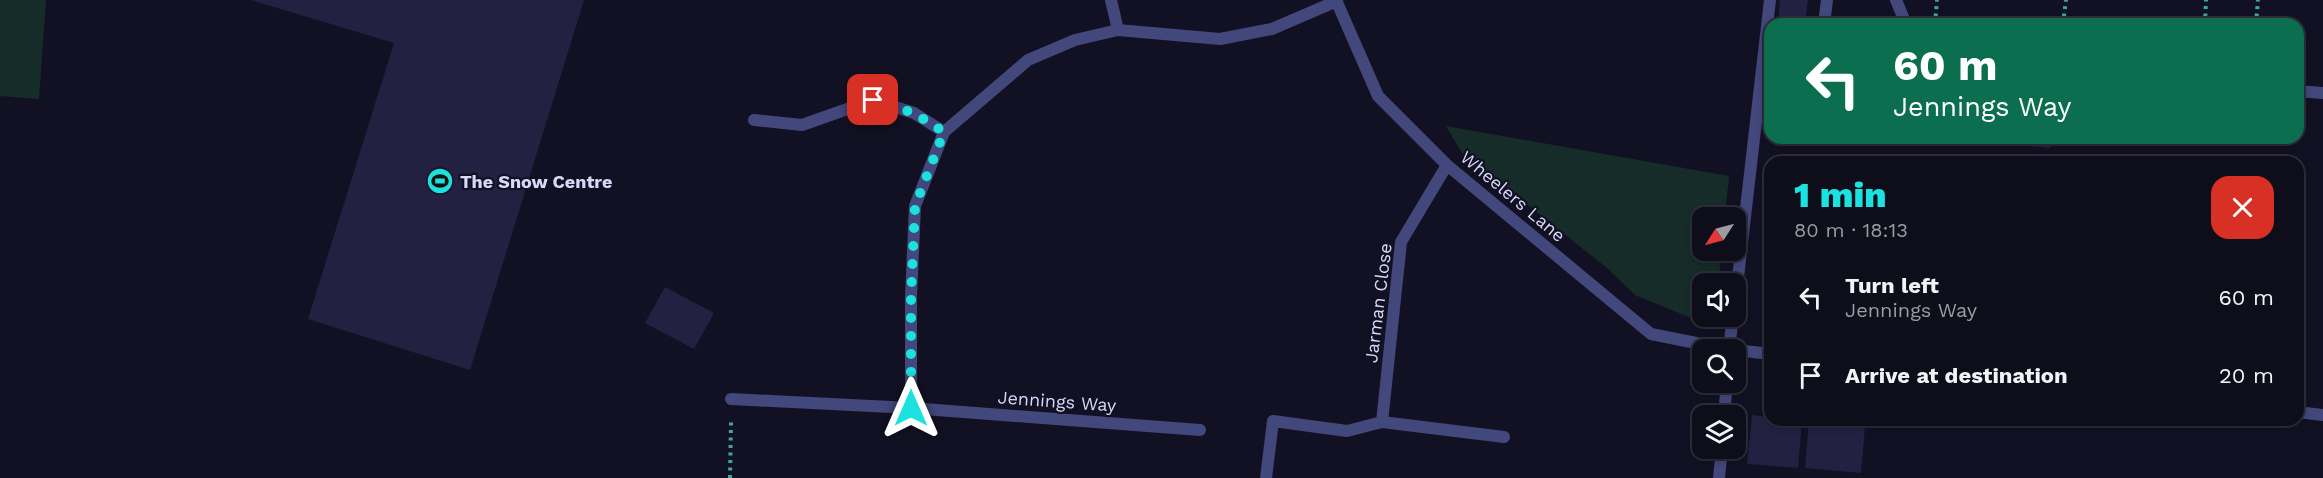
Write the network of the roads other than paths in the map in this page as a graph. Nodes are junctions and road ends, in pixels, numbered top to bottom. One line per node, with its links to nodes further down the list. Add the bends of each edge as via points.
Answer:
1 (1111, 0): 9 (street)
2 (1337, 0): 9 (street, via 1272,30 1220,39); 15 (street, Wheelers Lane, via 1378,96)
3 (1770, 0): 6 (street)
4 (1827, 0): 7 (street)
5 (1896, 0): 8 (street)
6 (1768, 18)
7 (1825, 18)
8 (1904, 18)
9 (1118, 30): 14 (street, via 1076,40 1028,60)
10 (1764, 52): 16 (street)
11 (2304, 91): 12 (street)
12 (2323, 93)
13 (754, 120): 14 (street, via 802,125 873,100 914,113)
14 (944, 132): 21 (street, via 915,206)
15 (1447, 165): 17 (street, Wheelers Lane, via 1651,334); 24 (street, Jarman Close, via 1401,242)
16 (1739, 273)
17 (1692, 342)
18 (1746, 352): 19 (street, Wheelers Lane)
19 (1764, 353)
20 (731, 399): 21 (street, Jennings Way)
21 (911, 408): 25 (street, Jennings Way)
22 (2304, 413): 23 (street)
23 (2323, 415)
24 (1382, 422): 26 (street); 28 (street, via 1347,431 1273,421)
25 (1200, 430)
26 (1504, 436)
27 (1721, 459): 29 (street)
28 (1266, 478)
29 (1719, 478)

